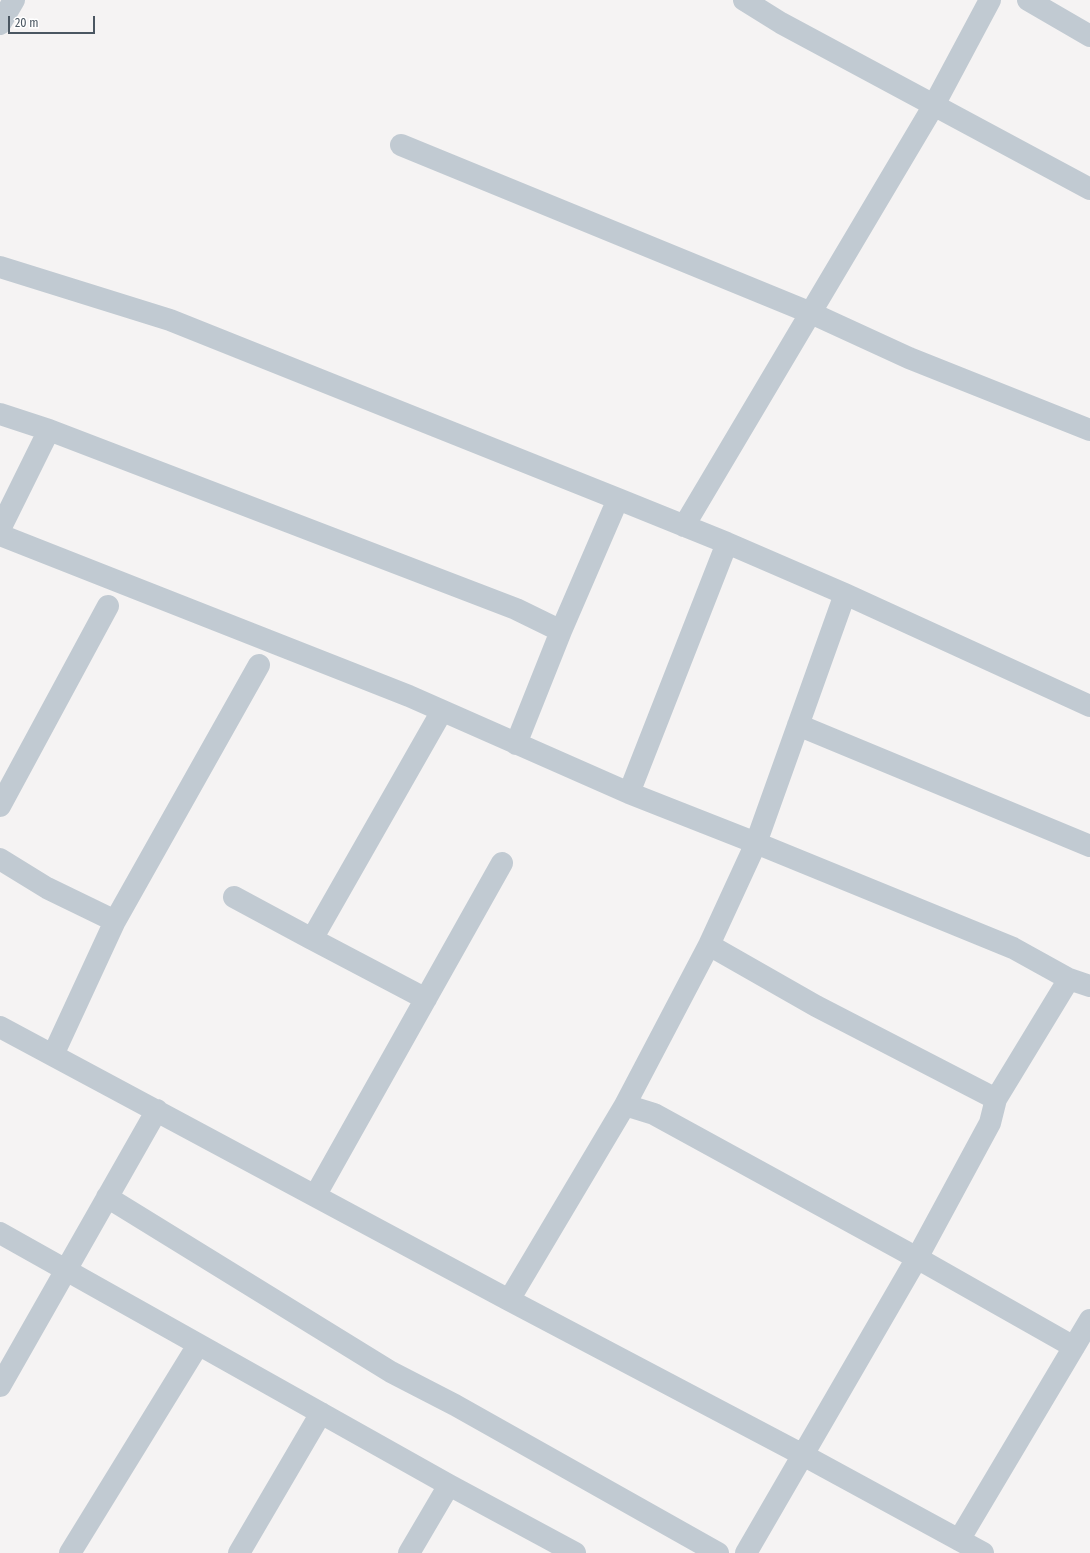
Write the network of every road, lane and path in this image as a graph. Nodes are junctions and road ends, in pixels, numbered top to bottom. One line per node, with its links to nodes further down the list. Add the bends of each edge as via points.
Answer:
1 (14, 0): 5 (street)
2 (744, 0): 7 (street, via 781,23)
3 (990, 0): 7 (street)
4 (1028, 0): 6 (street)
5 (0, 24)
6 (1090, 36)
7 (934, 105): 9 (street); 11 (street)
8 (401, 145): 11 (street)
9 (1090, 189)
10 (0, 267): 15 (street, via 170,320)
11 (811, 313): 14 (street, via 908,358); 16 (street)
12 (0, 414): 13 (street)
13 (49, 430): 17 (street); 22 (street, via 516,609)
14 (1090, 430)
15 (618, 499): 16 (street); 22 (street)
16 (684, 526): 19 (street)
17 (0, 529)
18 (0, 535): 25 (street)
19 (727, 543): 20 (street); 28 (street)
20 (844, 594): 24 (street); 26 (street)
21 (108, 606): 29 (street)
22 (561, 631): 27 (street)
23 (259, 665): 35 (street)
24 (1090, 706)
25 (442, 711): 27 (street); 36 (street)
26 (798, 725): 30 (street); 31 (street)
27 (516, 744): 28 (street)
28 (629, 793): 30 (street)
29 (0, 806)
30 (756, 843): 37 (street); 38 (street, via 1013,948)
31 (1090, 846)
32 (0, 859): 35 (street, via 47,888)
33 (502, 863): 40 (street)
34 (234, 897): 36 (street)
35 (115, 921): 42 (street)
36 (312, 939): 40 (street)
37 (708, 945): 43 (street, via 816,1006); 44 (street)
38 (1069, 979): 39 (street); 43 (street)
39 (1090, 986)
40 (426, 999): 46 (street)
41 (0, 1027): 42 (street)
42 (53, 1055): 45 (street)
43 (996, 1099): 49 (street, via 990,1123)
44 (625, 1104): 49 (street, via 654,1114); 51 (street)
45 (157, 1110): 46 (street); 47 (street)
46 (316, 1196): 51 (street)
47 (107, 1198): 50 (street); 64 (street, via 391,1372 455,1405)
48 (0, 1233): 50 (street)
49 (917, 1258): 54 (street); 57 (street)
50 (65, 1271): 53 (street); 55 (street)
51 (510, 1300): 57 (street)
52 (1090, 1320): 54 (street)
53 (198, 1345): 56 (street); 60 (street)
54 (1074, 1348): 59 (street)
55 (0, 1386)
56 (321, 1413): 58 (street); 61 (street)
57 (803, 1454): 59 (street); 65 (street)
58 (449, 1485): 62 (street); 63 (street)
59 (959, 1540): 66 (street)
60 (70, 1553)
61 (239, 1553)
62 (409, 1553)
63 (575, 1553)
64 (718, 1553)
65 (746, 1553)
66 (983, 1553)

